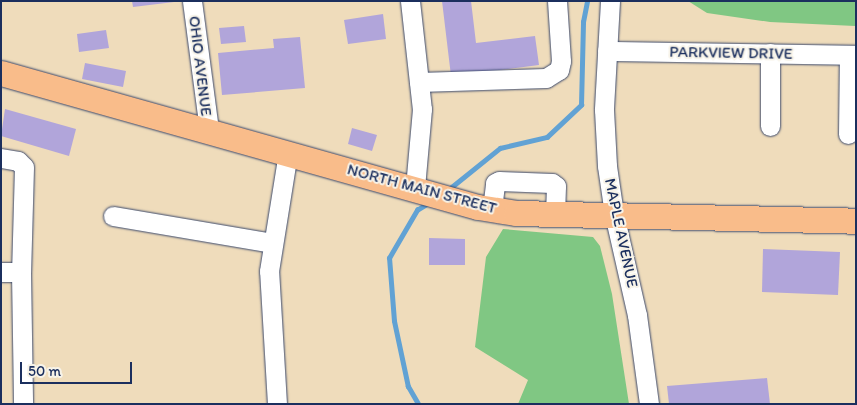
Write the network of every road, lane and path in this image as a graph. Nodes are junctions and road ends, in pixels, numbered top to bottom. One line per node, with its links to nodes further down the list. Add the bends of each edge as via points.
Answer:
1 (192, 1): 11 (street, OHIO AVENUE)
2 (410, 1): 9 (street)
3 (557, 1): 9 (street, via 561,60 559,70 546,78)
4 (610, 1): 5 (street, MAPLE AVENUE)
5 (607, 51): 6 (street, PARKVIEW DRIVE); 16 (street, MAPLE AVENUE, via 604,110)
6 (770, 53): 7 (street, PARKVIEW DRIVE); 10 (street)
7 (853, 55): 12 (street)
8 (1, 73): 11 (main road, NORTH MAIN STREET)
9 (419, 82): 15 (street)
10 (770, 126)
11 (209, 130): 13 (main road, NORTH MAIN STREET)
12 (848, 134)
13 (288, 152): 15 (main road, NORTH MAIN STREET); 19 (street)
14 (1, 158): 21 (street, via 18,161 24,167)
15 (432, 192): 16 (main road, NORTH MAIN STREET, via 492,209)
16 (614, 214): 18 (main road, NORTH MAIN STREET); 24 (street, MAPLE AVENUE, via 638,315)
17 (113, 216): 19 (street)
18 (856, 221)
19 (272, 243): 23 (street, via 269,270)
20 (1, 272): 21 (street)
21 (21, 272): 22 (street)
22 (23, 404)
23 (277, 404)
24 (649, 404)

